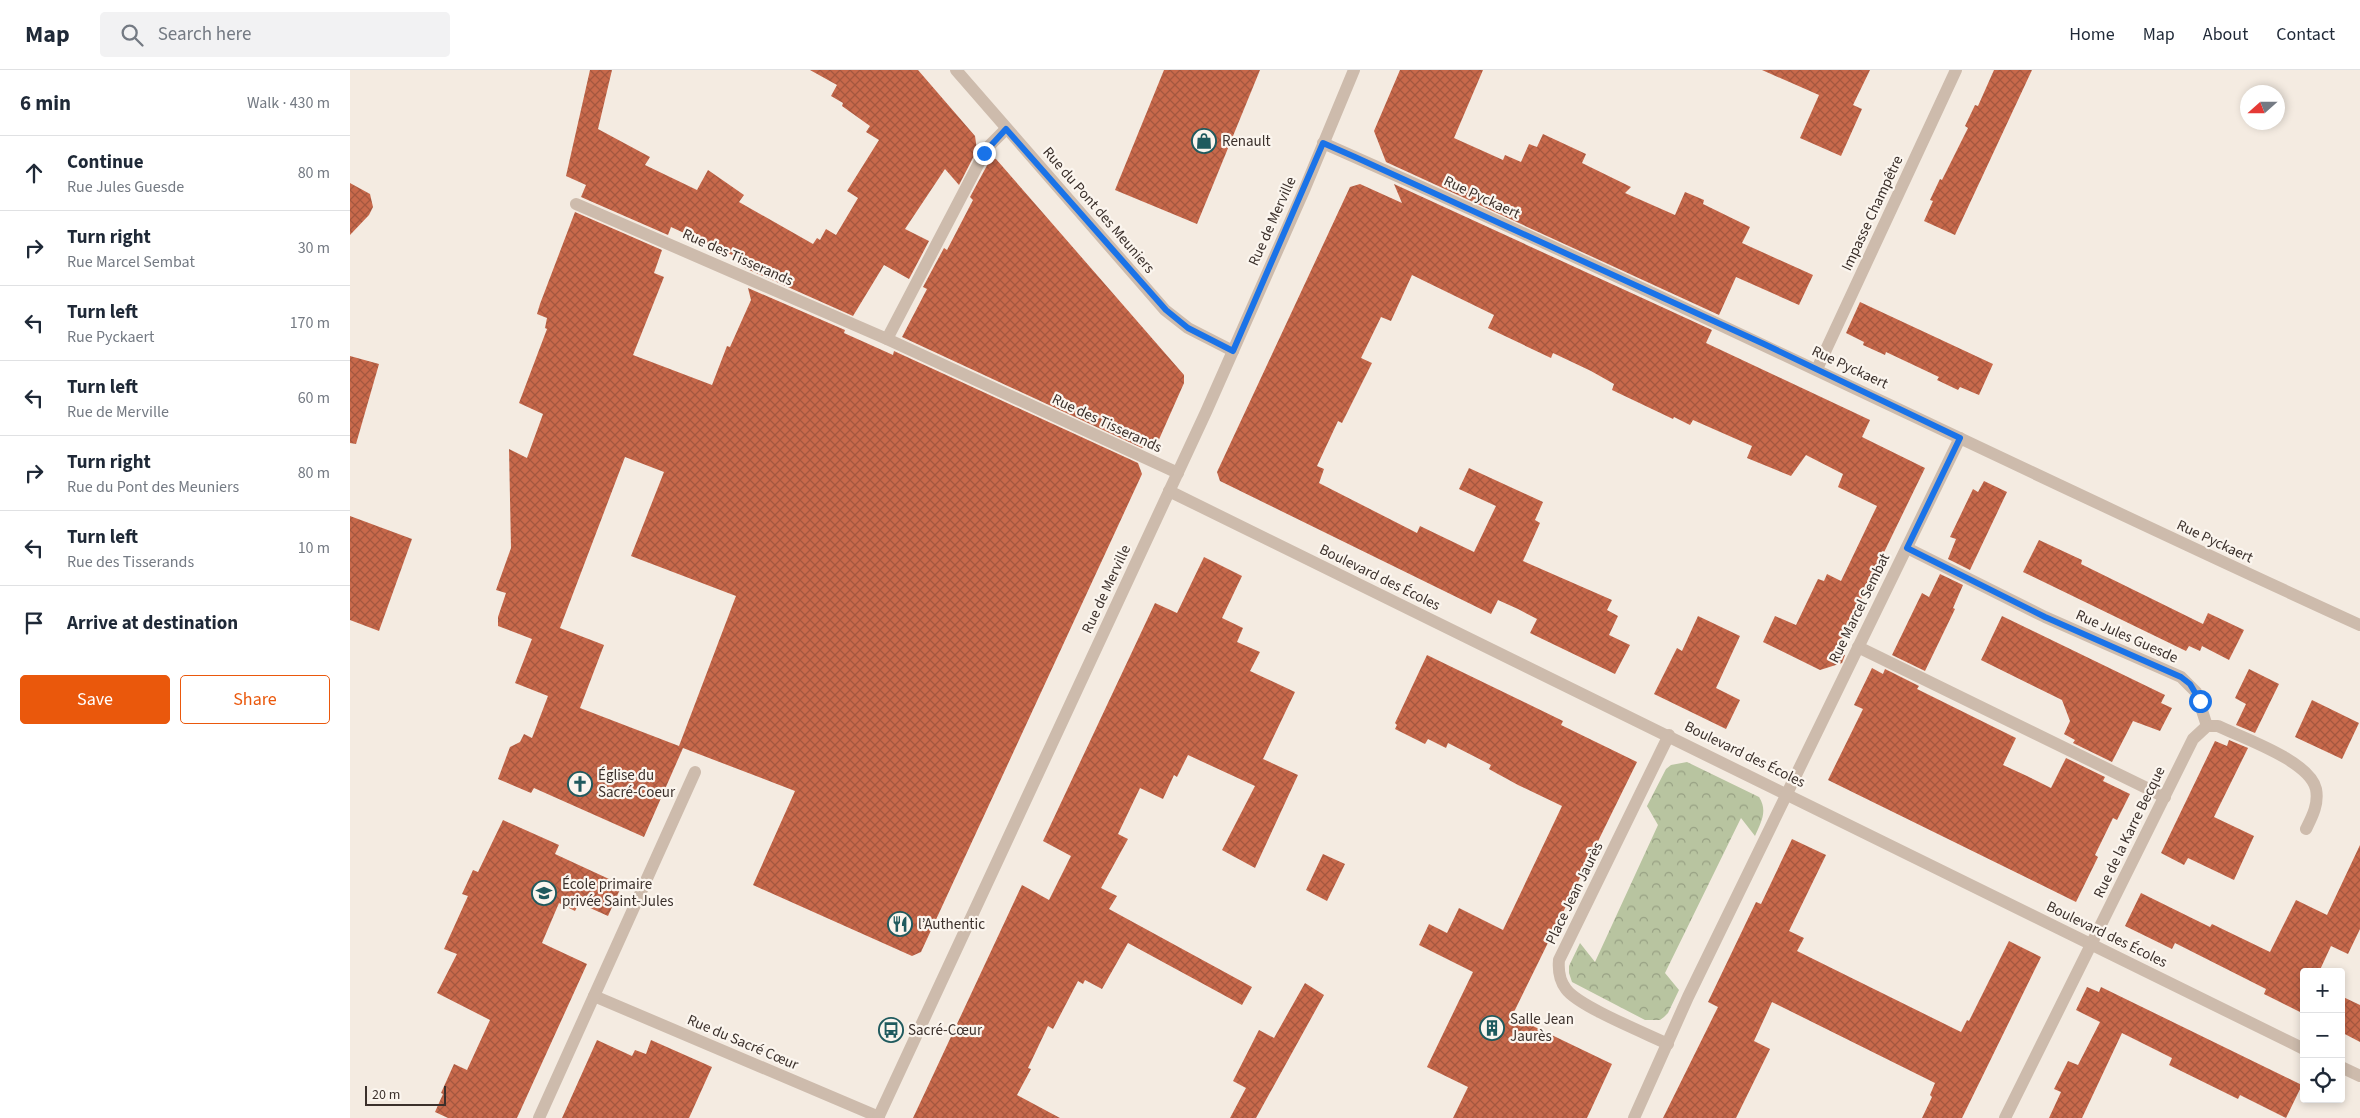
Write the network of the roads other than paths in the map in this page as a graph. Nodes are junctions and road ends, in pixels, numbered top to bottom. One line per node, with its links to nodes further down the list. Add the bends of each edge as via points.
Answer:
1 (956, 70): 4 (street, Rue du Pont des Meuniers)
2 (1354, 70): 5 (street, Rue de Merville)
3 (1956, 70): 9 (street, Impasse Champêtre)
4 (1006, 129): 7 (street, via 980,161); 8 (street, Rue du Pont des Meuniers, via 1166,310 1188,328)
5 (1323, 143): 8 (street, Rue de Merville); 9 (street, Rue Pyckaert)
6 (576, 204): 7 (street, Rue des Tisserands)
7 (887, 339): 11 (street, Rue des Tisserands)
8 (1233, 351): 11 (street, Rue de Merville)
9 (1817, 369): 10 (street, Rue Pyckaert)
10 (1960, 438): 13 (street, Rue Marcel Sembat); 14 (street, Rue Pyckaert)
11 (1178, 473): 12 (street, Rue de Merville)
12 (1169, 492): 17 (street, Boulevard des Écoles); 29 (street, Rue de Merville)
13 (1907, 548): 15 (street, Rue Marcel Sembat); 16 (street, Rue Jules Guesde, via 2052,620 2181,677 2196,692)
14 (2360, 625)
15 (1858, 647): 19 (street, Rue Marcel Sembat); 20 (street)
16 (2207, 726): 20 (street, Rue de la Karre Becque, via 2193,739); 21 (street, via 2218,726 2289,760 2307,774 2316,787 2317,798)
17 (1669, 735): 19 (street, Boulevard des Écoles); 24 (street, Place Jean Jaurès, via 1559,960 1558,971 1573,997)
18 (695, 772): 23 (street)
19 (1787, 794): 22 (street, Boulevard des Écoles); 24 (street)
20 (2165, 797): 22 (street, Rue de la Karre Becque)
21 (2306, 829)
22 (2091, 945): 25 (street, Boulevard des Écoles); 31 (street, Rue de la Karre Becque)
23 (594, 996): 28 (street); 29 (street, Rue du Sacré Cœur)
24 (1668, 1044): 30 (street)
25 (2300, 1047)
26 (2345, 1070): 27 (street)
27 (2360, 1076)
28 (539, 1118)
29 (878, 1118)
30 (1634, 1118)
31 (2005, 1118)

